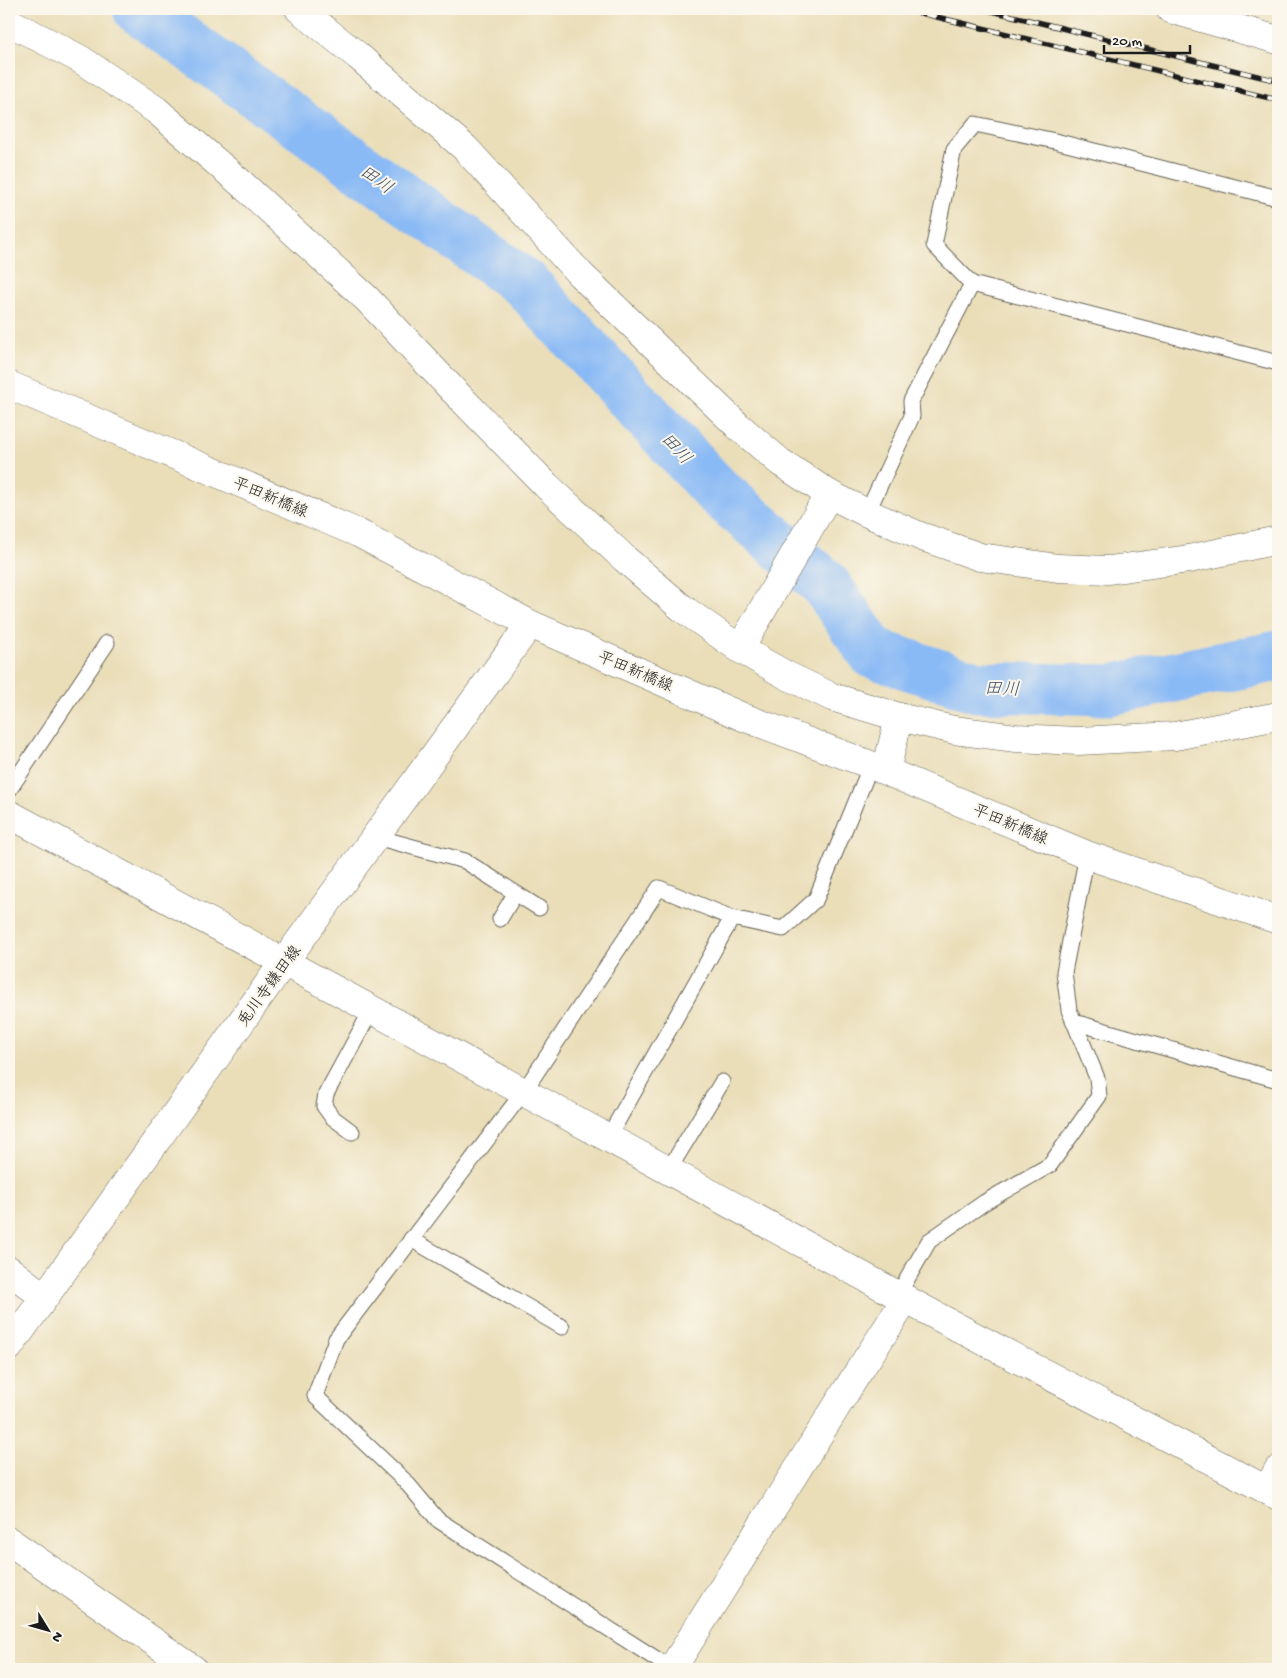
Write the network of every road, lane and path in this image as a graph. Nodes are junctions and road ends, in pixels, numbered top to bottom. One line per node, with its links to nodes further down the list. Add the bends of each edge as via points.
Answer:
1 (299, 9): 9 (street, via 465,148 580,274 738,426)
2 (1170, 9): 4 (street)
3 (9, 22): 14 (street, via 80,58 156,110 367,299 546,485 624,559 682,608)
4 (1278, 40)
5 (1278, 198): 6 (lane, via 975,124 954,149 934,245)
6 (972, 284): 7 (lane); 10 (lane, via 911,401 912,416)
7 (1278, 363)
8 (9, 385): 12 (street, 平田新橋線, via 358,533)
9 (825, 499): 10 (street); 14 (street)
10 (867, 513): 11 (street, via 920,536 980,556 1058,568 1109,570 1189,559)
11 (1278, 540)
12 (530, 624): 17 (street, 平田新橋線, via 743,717); 20 (street, 兎川寺鎌田線)
13 (107, 643): 18 (lane)
14 (743, 644): 16 (street, via 786,675 832,697)
15 (1278, 716): 16 (street, via 1175,736 1078,741 954,730)
16 (899, 717): 17 (street)
17 (878, 768): 21 (street, 平田新橋線); 24 (lane, via 816,899 784,929)
18 (9, 790)
19 (9, 814): 27 (street)
20 (376, 837): 22 (lane, via 465,861); 27 (street, 兎川寺鎌田線)
21 (1087, 855): 26 (street, 平田新橋線); 29 (lane, via 1064,972 1069,1010)
22 (515, 894): 23 (lane); 25 (lane)
23 (539, 908)
24 (732, 918): 32 (lane, via 659,888); 34 (lane)
25 (500, 919)
26 (1278, 920)
27 (284, 962): 28 (street); 38 (street, 兎川寺鎌田線)
28 (372, 1009): 32 (street); 33 (lane, via 326,1094 324,1106 332,1117)
29 (1074, 1022): 30 (lane); 39 (lane, via 1097,1078 1099,1096 1050,1165 985,1202 929,1241)
30 (1278, 1080)
31 (722, 1082): 35 (lane)
32 (524, 1091): 34 (street); 36 (lane)
33 (352, 1132)
34 (608, 1138): 35 (street)
35 (668, 1171): 39 (street)
36 (411, 1239): 40 (lane); 45 (lane, via 336,1339 315,1396 406,1482 438,1520)
37 (9, 1270): 38 (street)
38 (44, 1297): 41 (street, 兎川寺鎌田線)
39 (902, 1297): 42 (street); 45 (street)
40 (562, 1327)
41 (9, 1347)
42 (1275, 1486)
43 (9, 1541): 44 (street)
44 (193, 1669)
45 (672, 1669)

